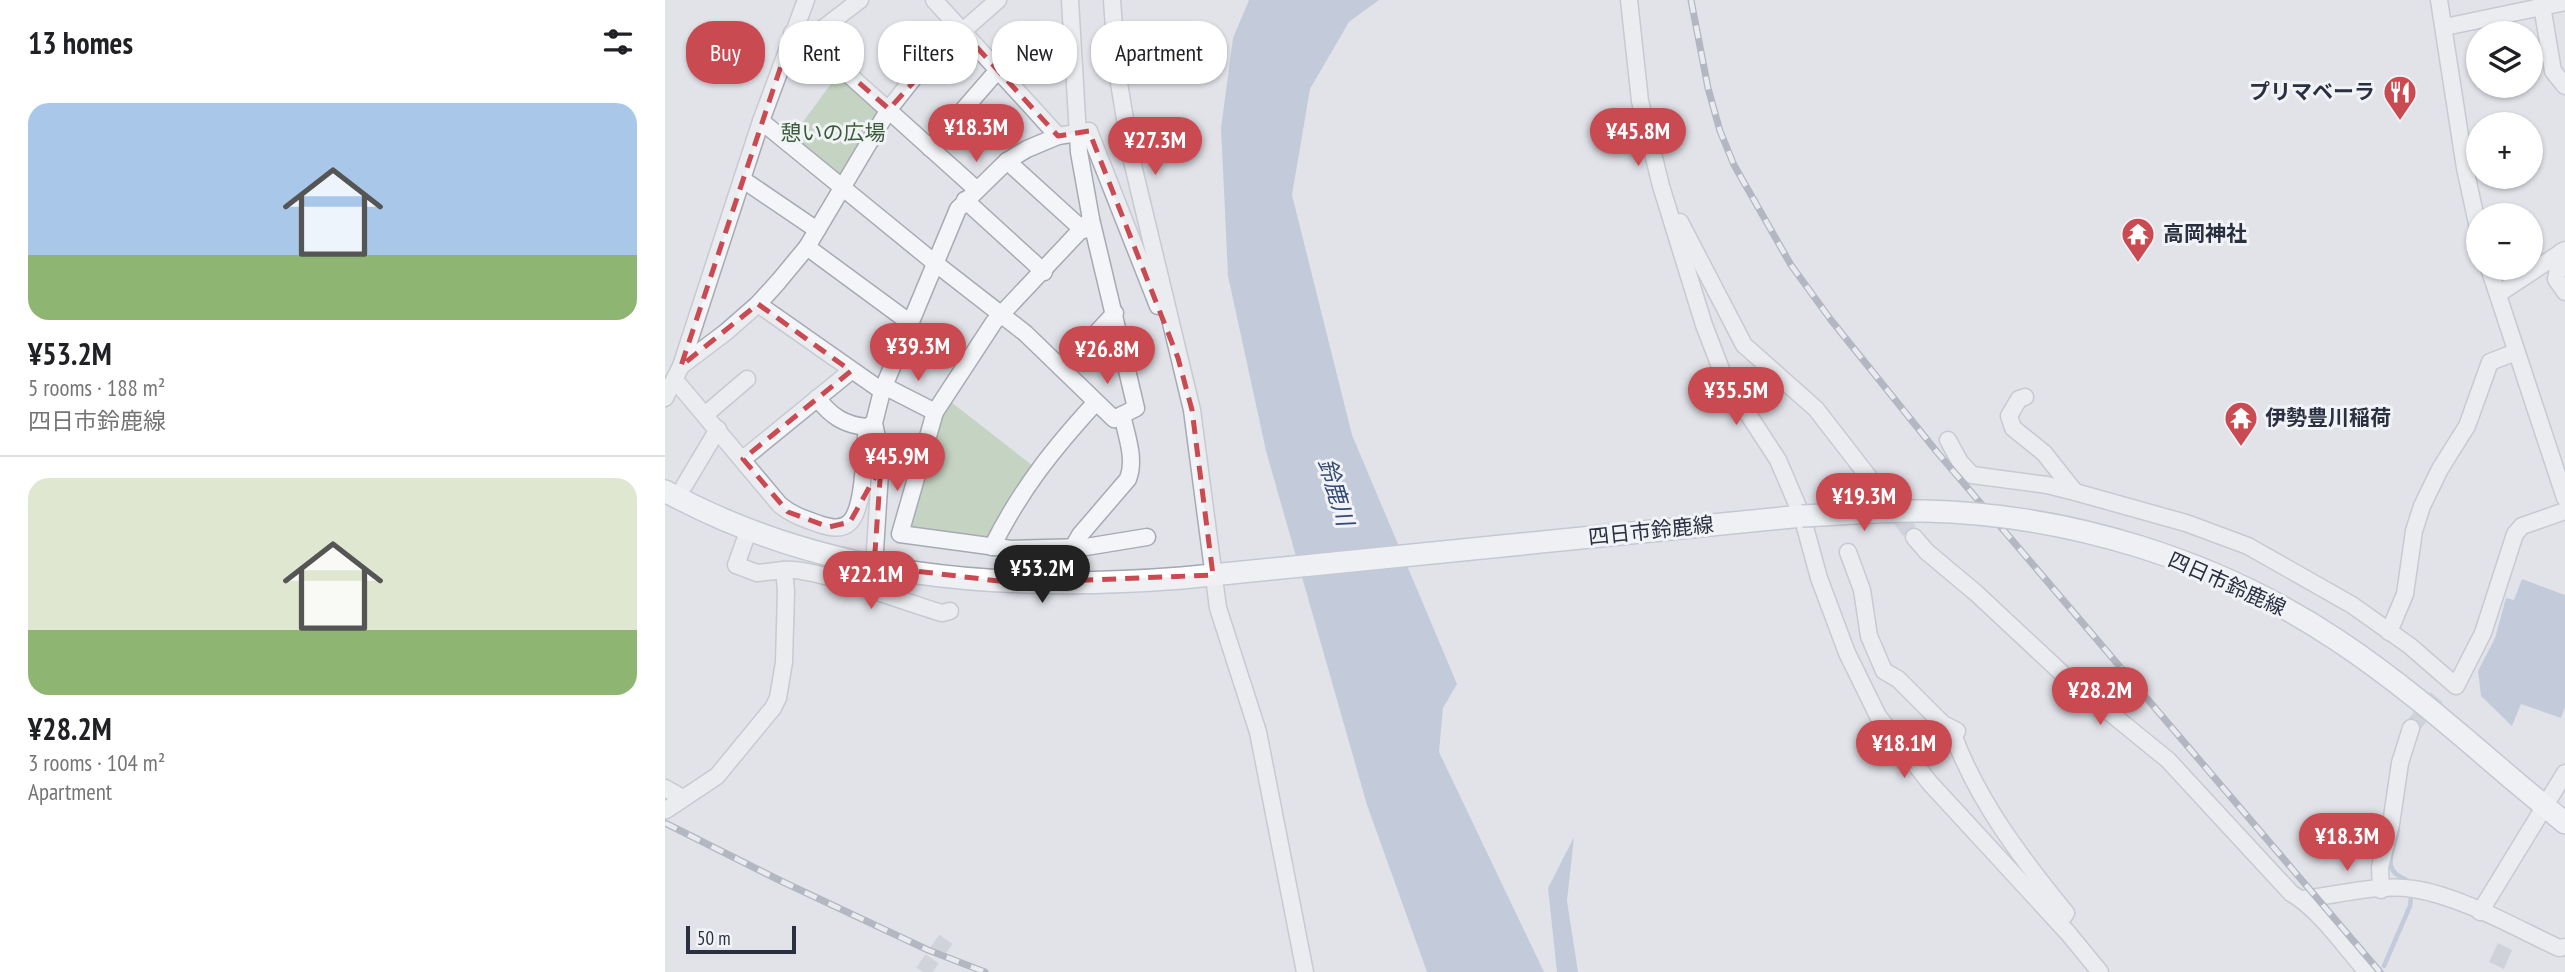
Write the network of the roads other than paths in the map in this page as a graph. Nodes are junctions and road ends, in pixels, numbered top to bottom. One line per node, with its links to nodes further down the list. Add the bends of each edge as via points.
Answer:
1 (806, 0): 11 (street)
2 (860, 0): 12 (street)
3 (934, 0): 13 (street)
4 (998, 0): 14 (street)
5 (1070, 0): 26 (street)
6 (1112, 0): 49 (street, via 1117,71 1132,160)
7 (1629, 0): 31 (street, via 1640,101)
8 (2439, 0): 15 (street)
9 (2565, 2): 10 (street)
10 (2542, 3): 15 (street); 23 (street, via 2553,71)
11 (797, 21)
12 (833, 21)
13 (953, 21)
14 (972, 21)
15 (2445, 27): 34 (street)
16 (978, 48): 17 (street)
17 (992, 64)
18 (779, 70): 25 (street)
19 (992, 77): 28 (street)
20 (860, 84): 24 (street)
21 (909, 84): 24 (street)
22 (1011, 84): 27 (street)
23 (2565, 86)
24 (889, 109): 28 (street); 32 (street)
25 (761, 121): 30 (street); 32 (street)
26 (1077, 133): 27 (street); 35 (street); 49 (street, via 1089,131)
27 (1058, 136): 29 (street)
28 (930, 148): 33 (street)
29 (1007, 161): 33 (street); 35 (street)
30 (742, 178): 36 (street); 53 (street)
31 (1661, 186): 67 (street, via 1744,345 1816,409); 72 (street, via 1724,377 1778,460)
32 (843, 188): 36 (street); 39 (street)
33 (971, 195): 39 (street, via 954,217); 40 (street)
34 (2473, 203)
35 (1087, 225): 40 (street); 45 (street)
36 (817, 230): 37 (street)
37 (807, 247): 44 (street); 47 (street)
38 (2563, 251): 42 (street, via 2556,279); 43 (street)
39 (935, 263): 46 (street); 47 (street)
40 (1044, 272): 46 (street)
41 (2493, 280): 43 (street)
42 (2565, 292)
43 (2498, 294): 48 (street)
44 (758, 304): 52 (street); 53 (street)
45 (1115, 313): 51 (street); 62 (street, via 1136,408)
46 (1003, 315): 51 (street); 60 (street)
47 (909, 322): 55 (street)
48 (2516, 352): 70 (street); 83 (street, via 2490,362 2467,426 2422,506 2405,594)
49 (1178, 358): 81 (street, via 1192,410)
50 (665, 361): 53 (street)
51 (1063, 369): 59 (street)
52 (851, 371): 55 (street); 58 (street)
53 (678, 372): 57 (street); 61 (street)
54 (747, 379): 61 (street)
55 (883, 388): 60 (street); 63 (street)
56 (2025, 397): 69 (street, via 2009,416 2013,428 2044,453)
57 (665, 398)
58 (817, 398): 63 (street, via 833,417 856,426); 66 (street)
59 (1096, 402): 62 (street, via 1114,419); 76 (street, via 1032,477)
60 (935, 412): 76 (street, via 900,534)
61 (706, 414): 64 (street)
62 (1122, 415): 77 (street, via 1131,472)
63 (871, 425): 66 (street, via 858,508 851,522 843,526 829,527 788,512); 79 (street, via 881,457)
64 (718, 429): 66 (street); 68 (street)
65 (1948, 440): 69 (street, via 1972,475)
66 (743, 458)
67 (1871, 480)
68 (675, 489): 73 (main road, 四日市鈴鹿線)
69 (2075, 492): 83 (street, via 2248,546)
70 (2565, 498)
71 (2565, 511): 84 (street, via 2522,526 2515,534 2483,633 2456,686)
72 (1802, 516): 81 (main road, 四日市鈴鹿線); 90 (main road, 四日市鈴鹿線, bridge, via 1924,511 2010,518 2078,531 2177,559 2335,639 2393,680); 96 (street, via 1847,653 1878,716 1929,782)
73 (749, 530): 79 (main road, 四日市鈴鹿線); 80 (street, via 736,565 757,573)
74 (1147, 537): 77 (street)
75 (1914, 537): 94 (street, via 2066,677 2168,760)
76 (992, 547): 77 (street)
77 (1073, 547)
78 (1848, 552): 96 (street, via 1862,590 1869,636 1884,671 1957,731 1954,737 1959,751 1997,824 2066,913)
79 (874, 566): 81 (main road, 四日市鈴鹿線, via 1015,583)
80 (784, 570): 82 (street, via 800,570 942,613); 89 (street, via 784,662 778,698 717,776)
81 (1219, 574): 98 (street, via 1218,608 1258,732)
82 (950, 611)
83 (2389, 632): 84 (street)
84 (2451, 680): 85 (street)
85 (2440, 693)
86 (2411, 728): 93 (street, via 2380,867)
87 (2565, 773): 90 (street)
88 (665, 788): 89 (street)
89 (683, 798): 91 (street)
90 (2545, 806): 92 (main road, 四日市鈴鹿線); 95 (street)
91 (666, 810)
92 (2565, 822)
93 (2381, 890): 94 (street); 95 (street, via 2411,888)
94 (2301, 899): 100 (street)
95 (2480, 912): 97 (street)
96 (2059, 923): 99 (street)
97 (2565, 947)
98 (1305, 972)
99 (2100, 972)
100 (2367, 972)

